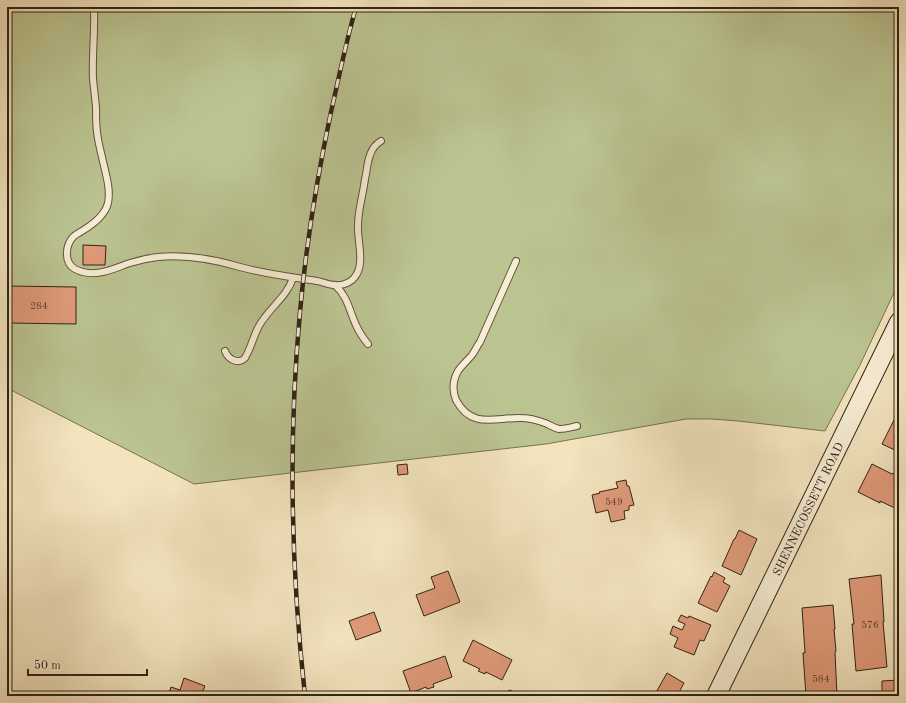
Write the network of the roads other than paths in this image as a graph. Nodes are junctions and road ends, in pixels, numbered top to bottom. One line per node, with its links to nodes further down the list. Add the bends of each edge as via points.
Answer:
1 (94, 7): 4 (lane, via 93,79 97,132 108,184 108,203 100,218 73,237 67,258 70,264 82,271 97,274 146,258 186,256)
2 (381, 141): 5 (lane, via 371,154 366,169 358,225 358,273 351,281)
3 (516, 261): 9 (lane, via 480,342 454,380 453,392 463,410 479,419 528,418 560,429)
4 (292, 278): 5 (lane); 8 (lane, via 291,284 259,325 245,358 234,361)
5 (335, 285): 7 (lane, via 342,292 355,324)
6 (899, 322): 10 (street, SHENNECOSSETT ROAD)
7 (368, 344)
8 (225, 352)
9 (577, 426)
10 (716, 696)

